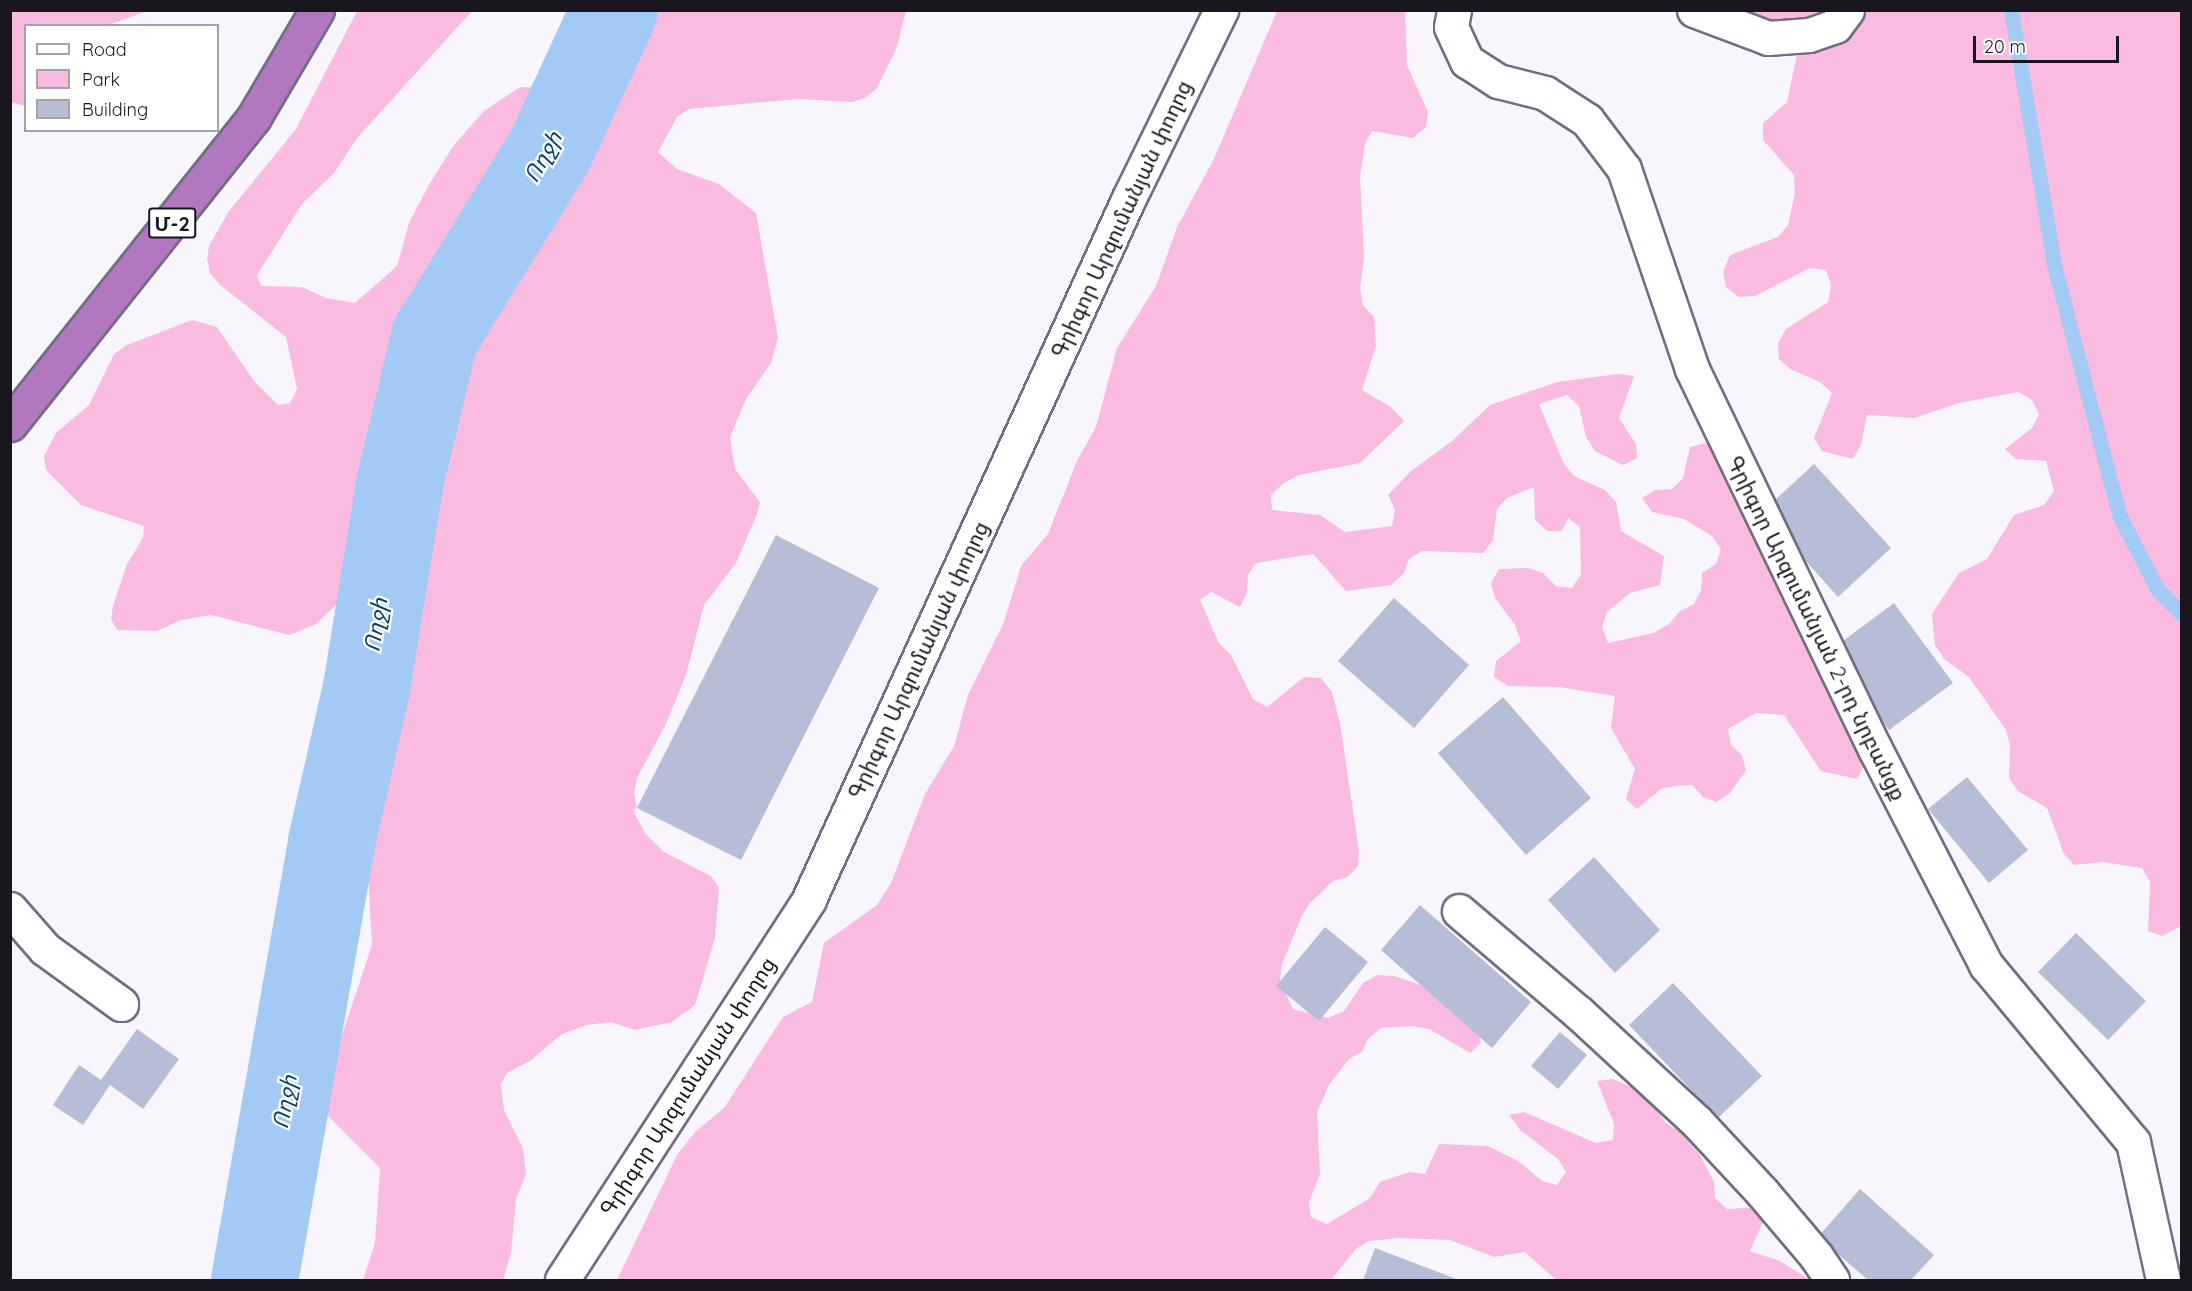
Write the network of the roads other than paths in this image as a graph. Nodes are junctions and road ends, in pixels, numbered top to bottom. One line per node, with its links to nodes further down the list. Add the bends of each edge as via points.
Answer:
1 (317, 10): 6 (highway, Մ-2, via 254,117)
2 (1221, 10): 10 (street, Գրիգոր Արզումանյան փողոց, via 1128,200 809,899)
3 (1454, 10): 12 (street, Գրիգոր Արզումանյան 2-րդ նրբանցք, via 1451,27 1467,61 1498,81 1545,93 1587,120 1624,169 1692,369 1875,749 1986,965 2133,1142)
4 (1694, 10): 5 (street, via 1768,38 1809,35 1835,26)
5 (1846, 10)
6 (10, 424)
7 (10, 909): 9 (street, via 45,949)
8 (1459, 911): 11 (street, via 1579,1012 1696,1121 1782,1216)
9 (121, 1004)
10 (562, 1281)
11 (1832, 1281)
12 (2163, 1281)

